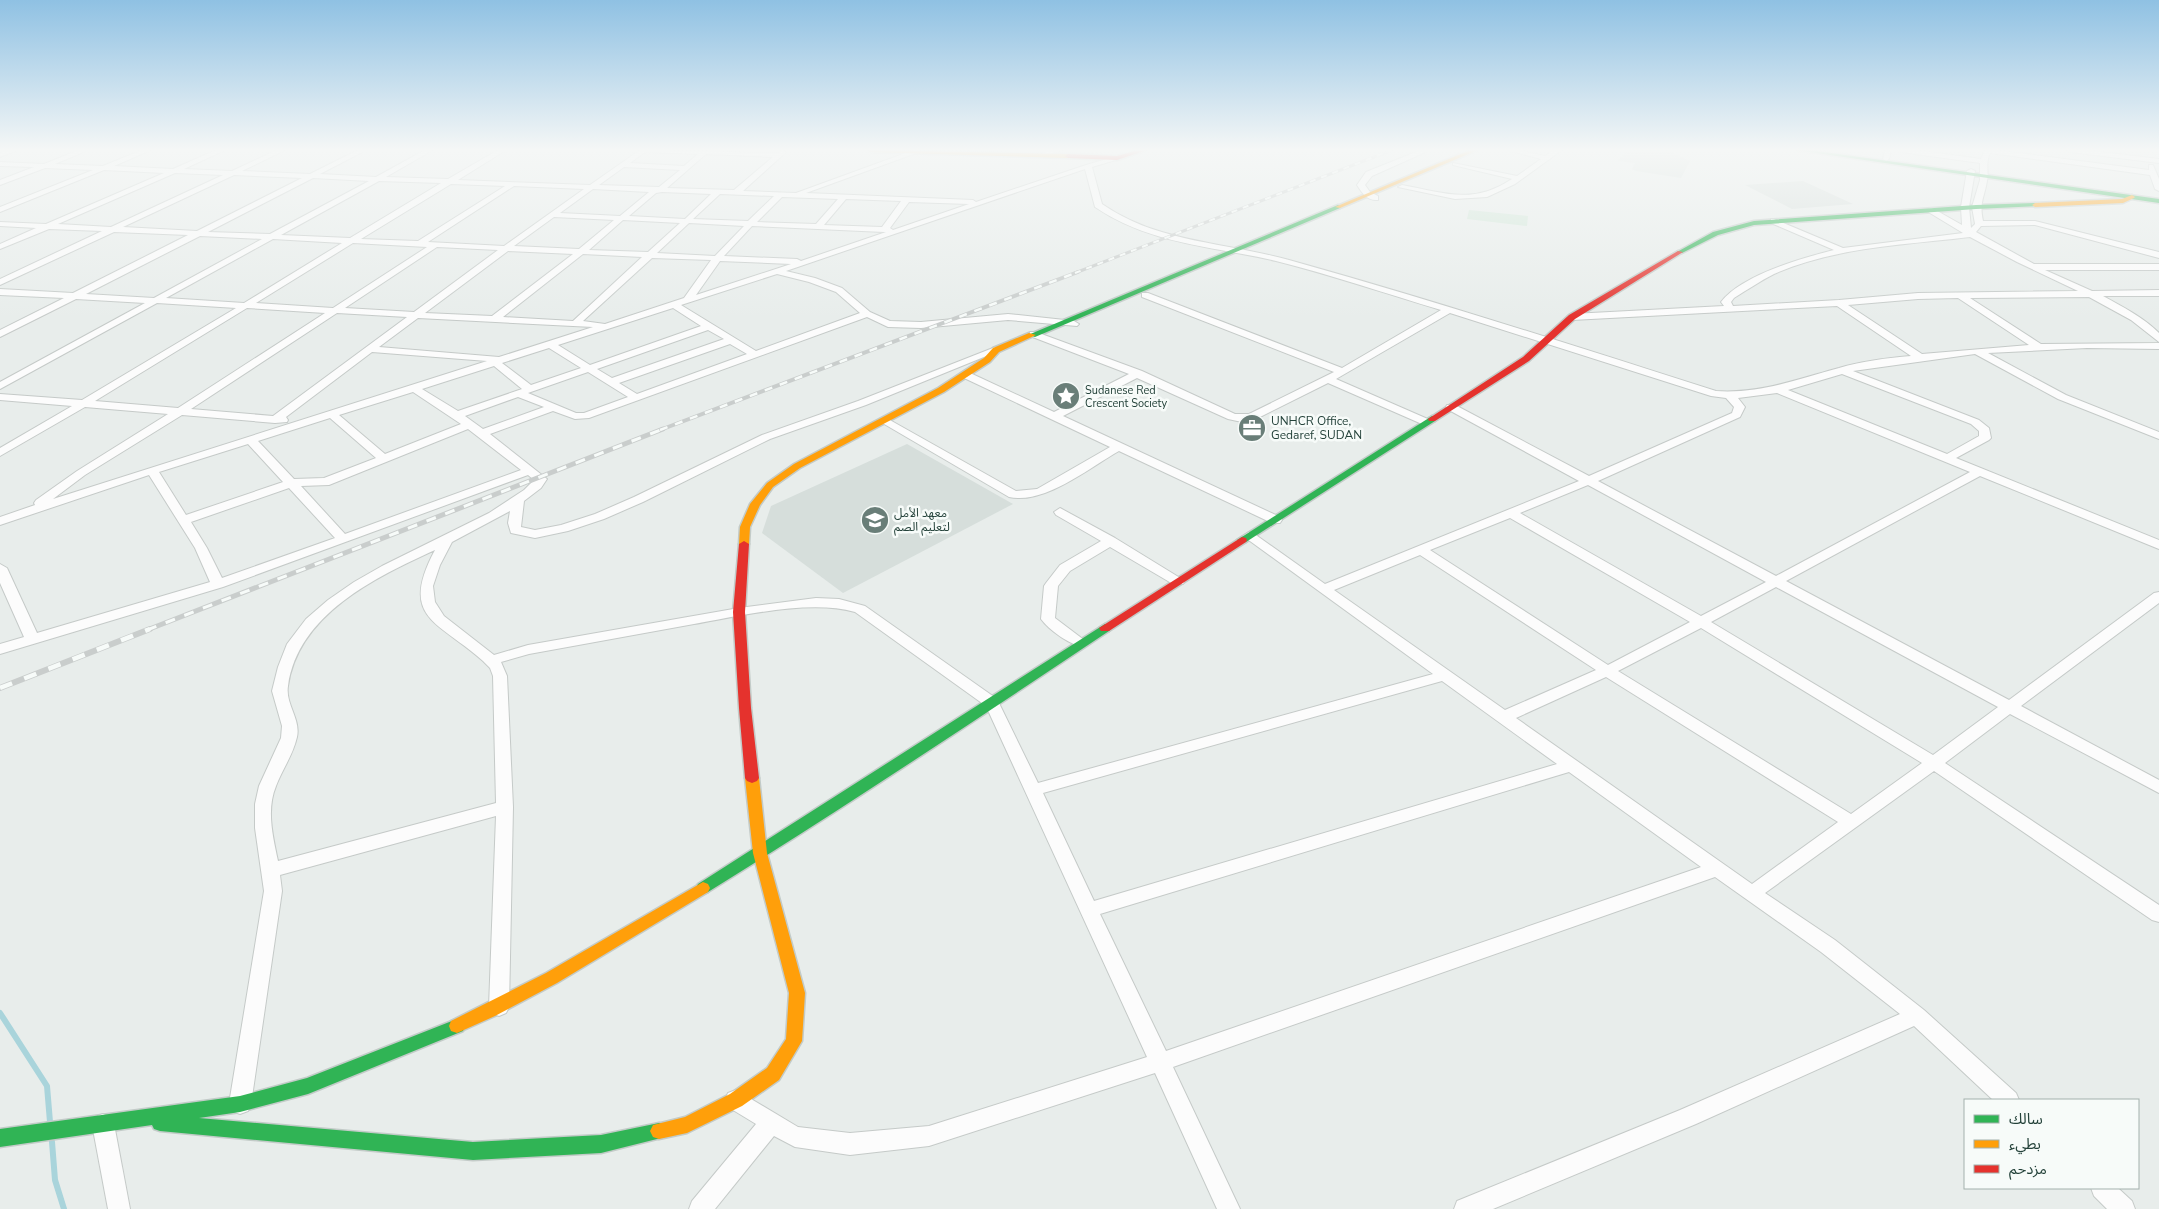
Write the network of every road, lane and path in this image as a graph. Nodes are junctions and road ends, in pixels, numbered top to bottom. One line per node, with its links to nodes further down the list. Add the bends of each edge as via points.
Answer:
1 (93, 206): 27 (street)
2 (161, 206): 29 (street)
3 (251, 206): 33 (street)
4 (324, 206): 34 (street)
5 (407, 206): 35 (street)
6 (478, 206): 36 (street)
7 (565, 206): 20 (street)
8 (637, 206): 21 (street)
9 (703, 206): 23 (street)
10 (768, 206): 25 (street)
11 (836, 206): 28 (street)
12 (901, 206): 30 (street)
13 (968, 206): 31 (street)
14 (1100, 206): 40 (street, via 1120,221 1167,236)
15 (1344, 206): 40 (main road)
16 (1348, 206): 43 (main road)
17 (1986, 206): 18 (main road)
18 (1970, 207): 19 (main road); 26 (street); 32 (street, via 1966,227)
19 (1929, 210): 22 (main road); 32 (street)
20 (553, 215): 21 (street); 39 (street)
21 (622, 218): 23 (street); 41 (street)
22 (1774, 221): 42 (street); 68 (main road, via 1733,226 1702,239)
23 (686, 222): 25 (street); 44 (street)
24 (0, 224): 27 (street)
25 (750, 224): 28 (street); 46 (street)
26 (1979, 224): 32 (street); 45 (street, via 2035,223)
27 (49, 226): 29 (street); 38 (street)
28 (818, 227): 30 (street)
29 (113, 229): 33 (street); 51 (street)
30 (884, 230): 31 (street)
31 (900, 230): 47 (street)
32 (1972, 232): 42 (street); 48 (street)
33 (199, 233): 34 (street); 57 (street)
34 (270, 236): 35 (street); 58 (street)
35 (349, 240): 36 (street); 62 (street)
36 (421, 243): 37 (street)
37 (437, 244): 39 (street); 65 (street)
38 (0, 247)
39 (506, 248): 41 (street); 67 (street)
40 (1234, 249): 43 (street); 70 (main road)
41 (582, 251): 44 (street); 69 (street)
42 (1842, 251): 63 (street, via 1770,273 1726,299)
43 (1248, 252): 55 (main road); 64 (street)
44 (650, 254): 46 (street); 71 (street)
45 (2159, 255)
46 (719, 258): 47 (street); 59 (street, via 695,286)
47 (807, 262): 50 (street)
48 (2031, 266): 49 (street); 53 (street)
49 (2159, 267)
50 (777, 272): 59 (street); 66 (street, via 839,290)
51 (0, 282)
52 (0, 292): 57 (street)
53 (2089, 293): 54 (street); 56 (street); 77 (street, via 2134,318)
54 (2159, 293)
55 (1145, 295): 72 (main road); 93 (street)
56 (1959, 295): 60 (street); 81 (street)
57 (75, 296): 58 (street); 75 (street)
58 (157, 300): 62 (street); 99 (street)
59 (688, 300): 61 (street)
60 (1839, 303): 63 (street); 88 (street)
61 (673, 304): 73 (street); 74 (street)
62 (244, 306): 65 (street); 107 (street)
63 (1730, 308): 68 (street)
64 (1450, 309): 79 (street); 93 (street)
65 (333, 311): 67 (street); 110 (street)
66 (867, 314): 70 (street, via 888,324 905,326 1008,317); 87 (street)
67 (415, 315): 69 (street); 83 (street)
68 (1572, 318): 79 (main road)
69 (494, 320): 71 (street)
70 (1061, 322): 72 (street); 76 (main road)
71 (576, 323): 73 (street)
72 (1074, 324): 76 (main road)
73 (609, 325): 80 (street)
74 (709, 326): 78 (street); 85 (street)
75 (0, 334)
76 (1038, 336): 84 (main road); 89 (main road); 95 (street)
77 (2159, 339)
78 (731, 340): 87 (street); 94 (street)
79 (1547, 341): 104 (street, via 1715,394); 108 (main road, via 1519,364)
80 (551, 345): 90 (street); 91 (street)
81 (2038, 346): 82 (street); 86 (street)
82 (2159, 346)
83 (369, 349): 90 (street); 114 (street)
84 (996, 350): 89 (main road); 131 (street, via 760,440 673,484 543,534 521,534 515,530)
85 (634, 352): 91 (street); 94 (street)
86 (1978, 352): 88 (street); 120 (street, via 2062,397)
87 (754, 354): 94 (street)
88 (1921, 358): 92 (street)
89 (987, 360): 96 (main road)
90 (499, 361): 100 (street); 101 (street)
91 (589, 368): 98 (street); 101 (street)
92 (1842, 370): 102 (street); 124 (street, via 1975,422 1985,430 1985,438)
93 (1343, 372): 97 (street)
94 (670, 373): 98 (street); 106 (street)
95 (1138, 373): 97 (street, via 1242,419); 113 (street)
96 (966, 375): 113 (street); 115 (main road)
97 (1328, 380): 117 (street)
98 (611, 382): 106 (street)
99 (0, 386)
100 (414, 388): 111 (street); 112 (street)
101 (529, 389): 103 (street)
102 (1777, 389): 104 (street); 124 (street)
103 (518, 393): 109 (street); 112 (street)
104 (1731, 396): 129 (street, via 1740,407 1736,415)
105 (0, 397): 107 (street)
106 (637, 398): 109 (street, via 581,417)
107 (85, 404): 110 (street); 123 (street)
108 (1451, 407): 117 (main road); 129 (street)
109 (552, 408): 119 (street)
110 (179, 412): 114 (street); 132 (street)
111 (332, 414): 116 (street); 125 (street)
112 (457, 415): 118 (street)
113 (1055, 416): 122 (street)
114 (275, 420): 116 (street)
115 (884, 421): 122 (street, via 1013,494 1041,492); 150 (main road, via 797,466 770,485 755,504 745,528)
116 (307, 422): 121 (street)
117 (1426, 422): 136 (main road)
118 (470, 424): 119 (street); 125 (street)
119 (483, 434): 127 (street)
120 (2159, 436)
121 (250, 439): 126 (street); 130 (street)
122 (1118, 446): 136 (street)
123 (0, 453)
124 (1948, 458): 128 (street)
125 (384, 459): 130 (street, via 325,482)
126 (152, 470): 132 (street); 135 (street)
127 (528, 471): 131 (street, via 539,476 540,481); 139 (street)
128 (1980, 471): 142 (street); 146 (street)
129 (1588, 481): 134 (street); 146 (street)
130 (292, 483): 135 (street); 139 (street)
131 (519, 497): 140 (street, via 505,509)
132 (27, 512): 137 (street)
133 (1060, 512): 141 (street)
134 (1511, 513): 143 (street); 151 (street)
135 (183, 520): 147 (street)
136 (1276, 520): 138 (main road)
137 (0, 521)
138 (1249, 536): 145 (main road); 148 (street)
139 (343, 539): 147 (street)
140 (447, 539): 155 (street, via 430,576 426,593 430,610); 169 (street, via 389,567 346,594 297,637 285,665 280,693 289,724 289,737 264,795 264,833)
141 (1110, 541): 145 (street); 153 (street, via 1065,568 1051,586 1048,618)
142 (2159, 545)
143 (1421, 550): 148 (street); 156 (street)
144 (0, 568): 152 (street)
145 (1178, 581): 153 (main road)
146 (1776, 583): 151 (street); 159 (street)
147 (218, 584): 152 (street)
148 (1325, 589): 157 (street)
149 (2159, 596): 159 (street)
150 (739, 612): 155 (street, via 528,650); 158 (street, via 816,602 839,603 860,609); 167 (main road, via 744,708)
151 (1701, 622): 156 (street); 161 (street)
152 (32, 638): 154 (street)
153 (1080, 643): 158 (main road)
154 (0, 649)
155 (492, 660): 165 (street, via 500,676)
156 (1608, 671): 160 (street); 166 (street)
157 (1446, 676): 160 (street); 164 (street)
158 (992, 703): 164 (street); 167 (main road)
159 (2009, 707): 161 (street); 163 (street)
160 (1504, 717): 162 (street)
161 (1934, 763): 166 (street); 172 (street)
162 (1572, 765): 168 (street); 171 (street)
163 (2159, 787)
164 (1032, 790): 171 (street)
165 (505, 808): 169 (street); 173 (street)
166 (1851, 822): 170 (street)
167 (760, 853): 173 (main road, via 559,975); 177 (main road, via 797,993 794,1041 773,1074)
168 (1716, 869): 170 (street); 175 (street)
169 (272, 870): 178 (street, via 273,891)
170 (1752, 893): 174 (street, via 1828,946)
171 (1088, 910): 175 (street)
172 (2159, 915)
173 (499, 1007): 178 (main road, via 308,1086)
174 (1917, 1016): 176 (street); 186 (street, via 1688,1117)
175 (1161, 1062): 179 (street, via 930,1136 850,1144 795,1137); 185 (street)
176 (2007, 1099)
177 (736, 1100): 179 (street); 180 (main road, via 687,1125 601,1144 473,1151)
178 (240, 1104): 180 (main road)
179 (771, 1122): 184 (street)
180 (103, 1124): 181 (main road); 183 (street)
181 (1, 1138)
182 (2103, 1189): 187 (street)
183 (119, 1209)
184 (700, 1209)
185 (1229, 1209)
186 (1465, 1209)
187 (2124, 1209)

